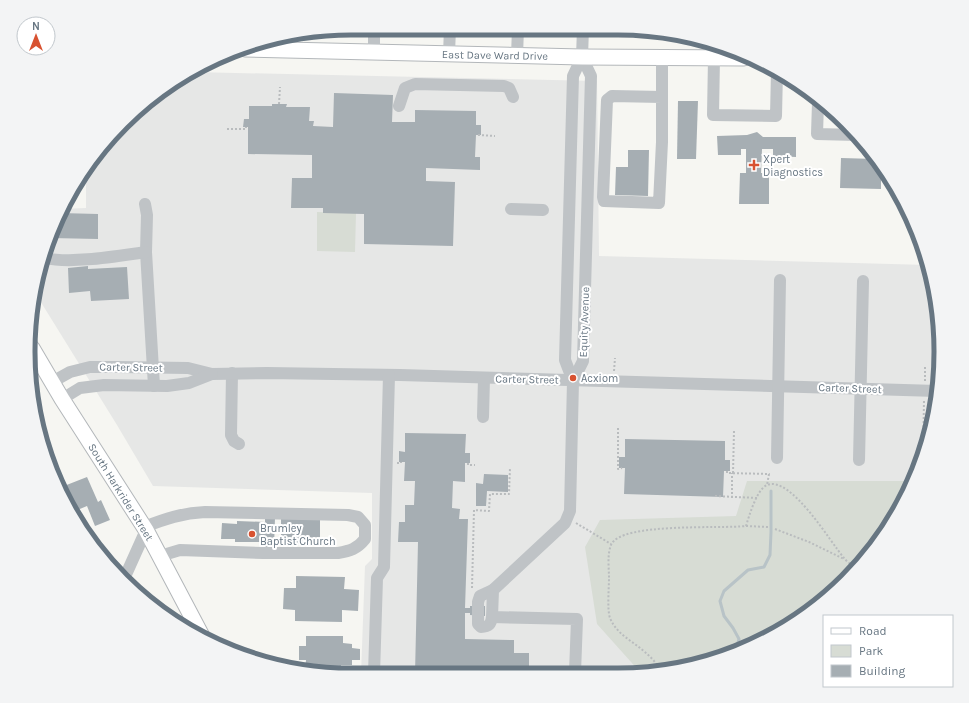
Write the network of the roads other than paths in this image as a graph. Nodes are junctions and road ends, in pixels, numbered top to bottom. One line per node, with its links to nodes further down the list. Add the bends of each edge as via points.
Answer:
1 (374, 35): 7 (street)
2 (450, 35): 8 (street)
3 (518, 35): 9 (street)
4 (583, 35): 10 (street, Equity Avenue)
5 (283, 44): 6 (main road, East Dave Ward Drive); 7 (main road, East Dave Ward Drive)
6 (272, 45)
7 (374, 52): 8 (main road, East Dave Ward Drive)
8 (449, 54): 9 (main road, East Dave Ward Drive)
9 (517, 56): 10 (main road, East Dave Ward Drive)
10 (582, 57): 11 (main road, East Dave Ward Drive); 20 (street, Equity Avenue, via 573,76); 21 (street, Equity Avenue, via 591,76)
11 (662, 58): 12 (main road, East Dave Ward Drive); 16 (street)
12 (714, 58): 13 (main road, East Dave Ward Drive); 14 (street, via 713,115 776,116)
13 (736, 58)
14 (777, 78)
15 (513, 96): 17 (street, via 509,88 504,86 415,84 405,88)
16 (662, 97): 16 (street, via 659,203 604,201 607,100 612,96)
17 (399, 106)
18 (818, 107): 19 (street, via 818,134)
19 (847, 135)
20 (569, 201): 21 (street); 29 (street, Equity Avenue)
21 (588, 201): 30 (street, Equity Avenue)
22 (145, 204): 25 (street)
23 (511, 209): 24 (street)
24 (543, 210)
25 (146, 252): 26 (street, via 93,258); 32 (street)
26 (49, 259)
27 (780, 280): 40 (street)
28 (863, 281): 41 (street)
29 (566, 334): 30 (street); 37 (street, Equity Avenue, via 565,360)
30 (584, 334): 37 (street, Equity Avenue, via 583,361)
31 (35, 353): 38 (main road, South Harkrider Street)
32 (154, 368): 34 (street, Carter Street, via 188,368); 38 (street, Carter Street, via 90,367 70,372); 39 (street)
33 (232, 373): 34 (street, Carter Street); 35 (street, Carter Street); 45 (street, via 231,435)
34 (212, 374): 39 (street, Carter Street, via 189,383)
35 (389, 375): 36 (street, Carter Street); 52 (street, via 384,567 377,578)
36 (484, 378): 37 (street, Carter Street); 44 (street)
37 (573, 380): 40 (street, Carter Street); 53 (street, via 570,511 565,523 493,590 492,617 577,619)
38 (52, 382): 43 (main road, South Harkrider Street)
39 (154, 386): 43 (street, Carter Street, via 104,385 80,388)
40 (779, 386): 41 (street, Carter Street); 46 (street)
41 (861, 388): 42 (street, Carter Street); 47 (street)
42 (931, 390)
43 (62, 399): 48 (main road, South Harkrider Street)
44 (483, 417)
45 (239, 444)
46 (777, 458)
47 (859, 460)
48 (145, 528): 49 (main road, South Harkrider Street); 49 (street, via 168,518 205,512 348,515 358,518 365,525 365,539 349,552 263,554 180,550); 50 (street)
49 (160, 556): 51 (main road, South Harkrider Street)
50 (126, 573)
51 (198, 628)
52 (374, 668)
53 (575, 668)

